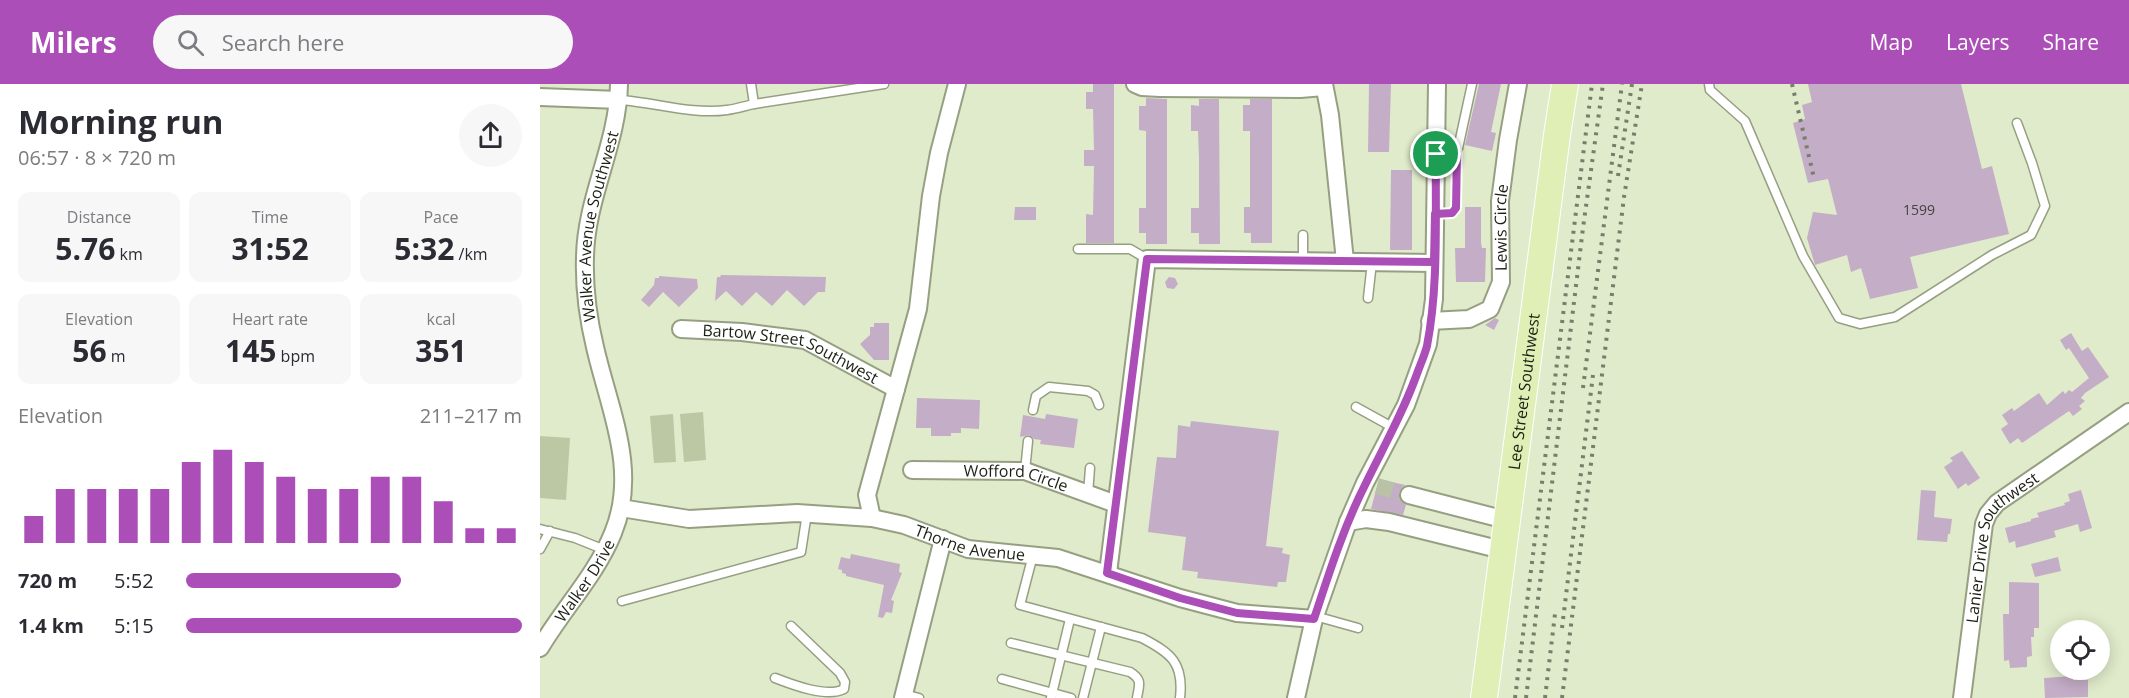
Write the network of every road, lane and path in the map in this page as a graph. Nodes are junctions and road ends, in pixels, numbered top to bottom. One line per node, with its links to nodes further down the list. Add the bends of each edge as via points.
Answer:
1 (751, 84): 13 (lane)
2 (884, 84): 13 (lane)
3 (957, 84): 28 (street, via 931,196 918,309)
4 (1135, 84): 10 (street, via 1160,88 1300,89)
5 (1437, 84): 16 (street)
6 (1472, 84): 15 (lane)
7 (1518, 84): 26 (street, Lewis Circle, via 1500,201 1501,282 1490,309 1469,319)
8 (1565, 84): 44 (main road, Lee Street Southwest)
9 (1709, 84): 14 (lane, via 1710,90 1745,121 1803,256 1839,318 1860,324 1895,317 1992,255 2031,235 2045,206)
10 (1324, 85): 22 (street)
11 (619, 92): 12 (street); 13 (lane, via 679,109 725,111); 41 (street, Walker Avenue Southwest, via 612,138 589,220 585,273 594,346 622,453)
12 (540, 97)
13 (754, 104)
14 (2017, 123)
15 (1457, 153): 16 (lane); 17 (lane, via 1456,208 1452,213)
16 (1436, 154): 17 (street)
17 (1435, 214): 24 (street)
18 (1303, 235): 21 (lane)
19 (1078, 249): 20 (lane, via 1130,249)
20 (1147, 259): 21 (street); 40 (street)
21 (1303, 261): 22 (street)
22 (1345, 261): 23 (street)
23 (1372, 261): 24 (street); 25 (lane)
24 (1434, 262): 26 (street)
25 (1368, 298)
26 (1430, 321): 33 (street, via 1428,344)
27 (681, 329): 28 (street, Bartow Street Southwest, via 805,340)
28 (896, 389): 43 (street, via 867,495)
29 (1099, 405): 31 (lane, via 1095,395 1088,391 1049,387 1036,396)
30 (1356, 407): 33 (lane)
31 (1032, 410)
32 (2129, 412): 74 (street, Lanier Drive Southwest, via 1997,503 1988,514)
33 (1395, 428): 45 (street, via 1371,485)
34 (1028, 441): 37 (lane)
35 (1090, 468): 38 (lane)
36 (912, 470): 37 (street, Wofford Circle)
37 (1025, 471): 38 (street, Wofford Circle)
38 (1088, 494): 40 (street, Wofford Circle)
39 (1409, 495): 44 (street)
40 (1116, 504): 53 (street)
41 (621, 508): 42 (street, Thorne Avenue, via 689,519); 50 (street, Walker Drive)
42 (807, 513): 43 (street, Thorne Avenue); 54 (lane, via 801,552)
43 (872, 518): 48 (street, Thorne Avenue)
44 (1506, 520): 51 (main road, Lee Street Southwest)
45 (1348, 522): 51 (street, via 1389,522); 55 (street)
46 (540, 529): 47 (lane)
47 (550, 531): 49 (lane); 50 (lane)
48 (943, 539): 52 (street, Thorne Avenue, via 968,549); 67 (street)
49 (540, 549)
50 (605, 550): 61 (street, Walker Drive)
51 (1502, 550): 73 (main road, Lee Street Southwest)
52 (1033, 555): 53 (street, Thorne Avenue); 56 (lane, via 1020,605)
53 (1107, 573): 55 (street, Thorne Avenue, via 1237,613)
54 (622, 601)
55 (1314, 618): 59 (lane); 72 (street)
56 (1070, 619): 58 (lane); 62 (lane)
57 (791, 626): 64 (lane, via 840,673 844,689 834,696 823,695)
58 (1101, 627): 63 (lane); 71 (lane, via 1142,638 1172,657 1180,670)
59 (1358, 628)
60 (1011, 643): 62 (lane)
61 (540, 648)
62 (1062, 656): 63 (lane); 66 (lane)
63 (1091, 663): 69 (lane); 70 (lane, via 1138,677)
64 (775, 678)
65 (1002, 679): 66 (lane)
66 (1052, 695): 68 (lane)
67 (909, 697)
68 (1071, 698)
69 (1083, 698)
70 (1137, 698)
71 (1180, 698)
72 (1296, 698)
73 (1484, 698)
74 (1962, 698)

